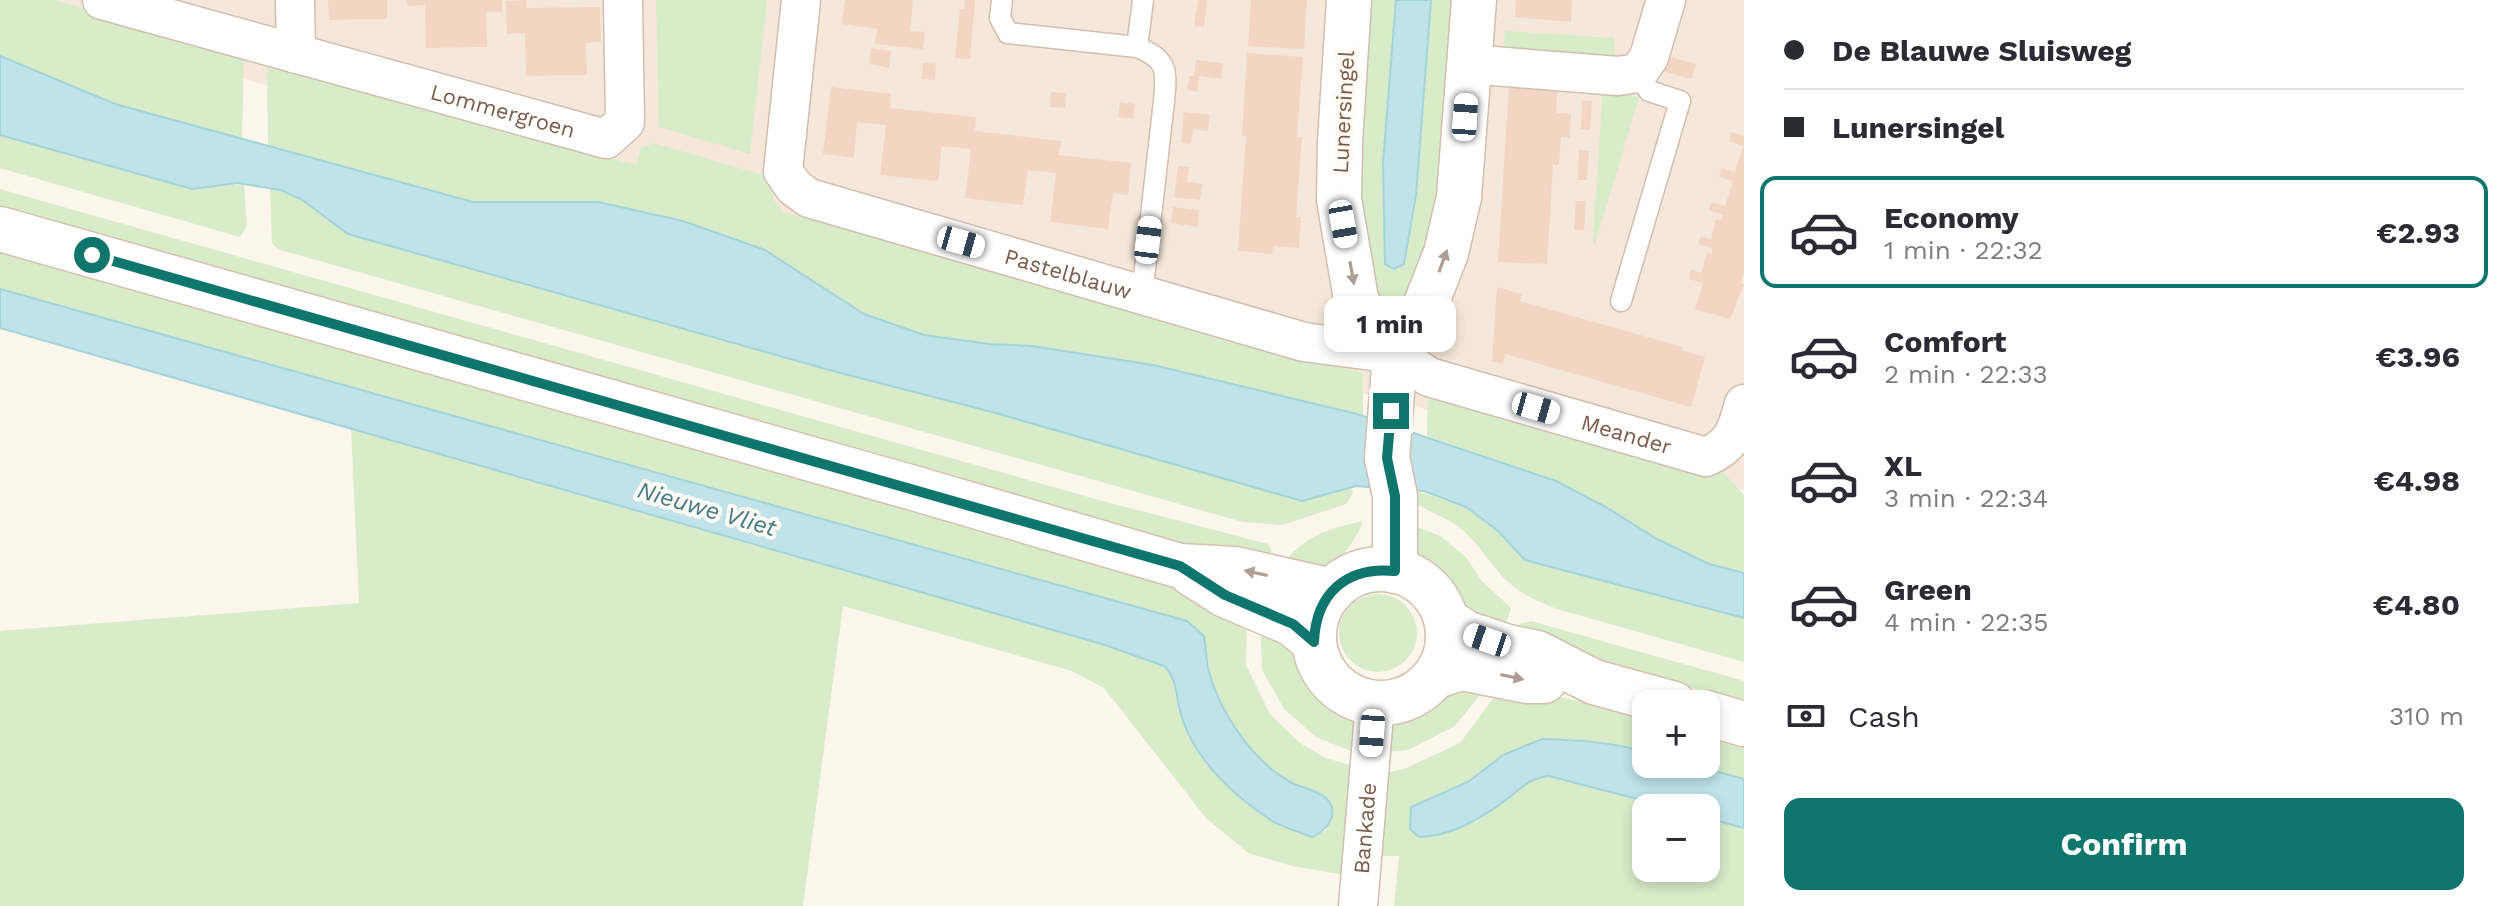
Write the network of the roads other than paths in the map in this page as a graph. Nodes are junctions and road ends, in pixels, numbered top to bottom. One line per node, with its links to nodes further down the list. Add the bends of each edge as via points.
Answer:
1 (102, 0): 10 (street, Lommergroen)
2 (295, 0): 12 (street)
3 (623, 0): 12 (street, Lommergroen, via 625,122 606,139)
4 (801, 0): 16 (street, Pastelblauw, via 783,171 794,187 809,198)
5 (1002, 0): 11 (lane, via 1000,18 1008,33)
6 (1143, 0): 11 (lane)
7 (1349, 0): 18 (main road, Lunersingel, one-way to 18, via 1339,199 1356,299)
8 (1474, 0): 13 (main road)
9 (1666, 0): 14 (street, via 1649,57)
10 (218, 16): 12 (street, Lommergroen, via 258,44)
11 (1137, 47): 16 (lane, via 1154,54 1164,66 1166,80)
12 (296, 54)
13 (1468, 64): 14 (street, via 1599,75); 18 (main road, one-way to 13, via 1446,253 1459,197)
14 (1638, 73): 17 (lane, via 1649,91 1680,101)
15 (0, 229): 20 (main road)
16 (1142, 295): 18 (street, Pastelblauw)
17 (1621, 301)
18 (1394, 371): 19 (street, Meander, via 1706,457 1734,437); 21 (main road, via 1385,482)
19 (1744, 404)
20 (1180, 566): 21 (main road, one-way to 20); 23 (main road, via 1225,595 1293,624)
21 (1365, 577): 22 (main road, via 1407,574 1427,588); 23 (main road, via 1319,609)
22 (1446, 620): 24 (main road, via 1448,643); 25 (main road, via 1466,633 1537,653)
23 (1314, 642): 27 (main road, via 1320,665 1333,684 1352,697)
24 (1436, 676): 25 (main road, one-way to 25, via 1461,668 1527,681); 27 (main road, via 1409,697)
25 (1594, 682): 26 (main road)
26 (1632, 692)
27 (1375, 703): 30 (street, Bankade)
28 (1720, 717): 29 (main road)
29 (1744, 724)
30 (1358, 906)

